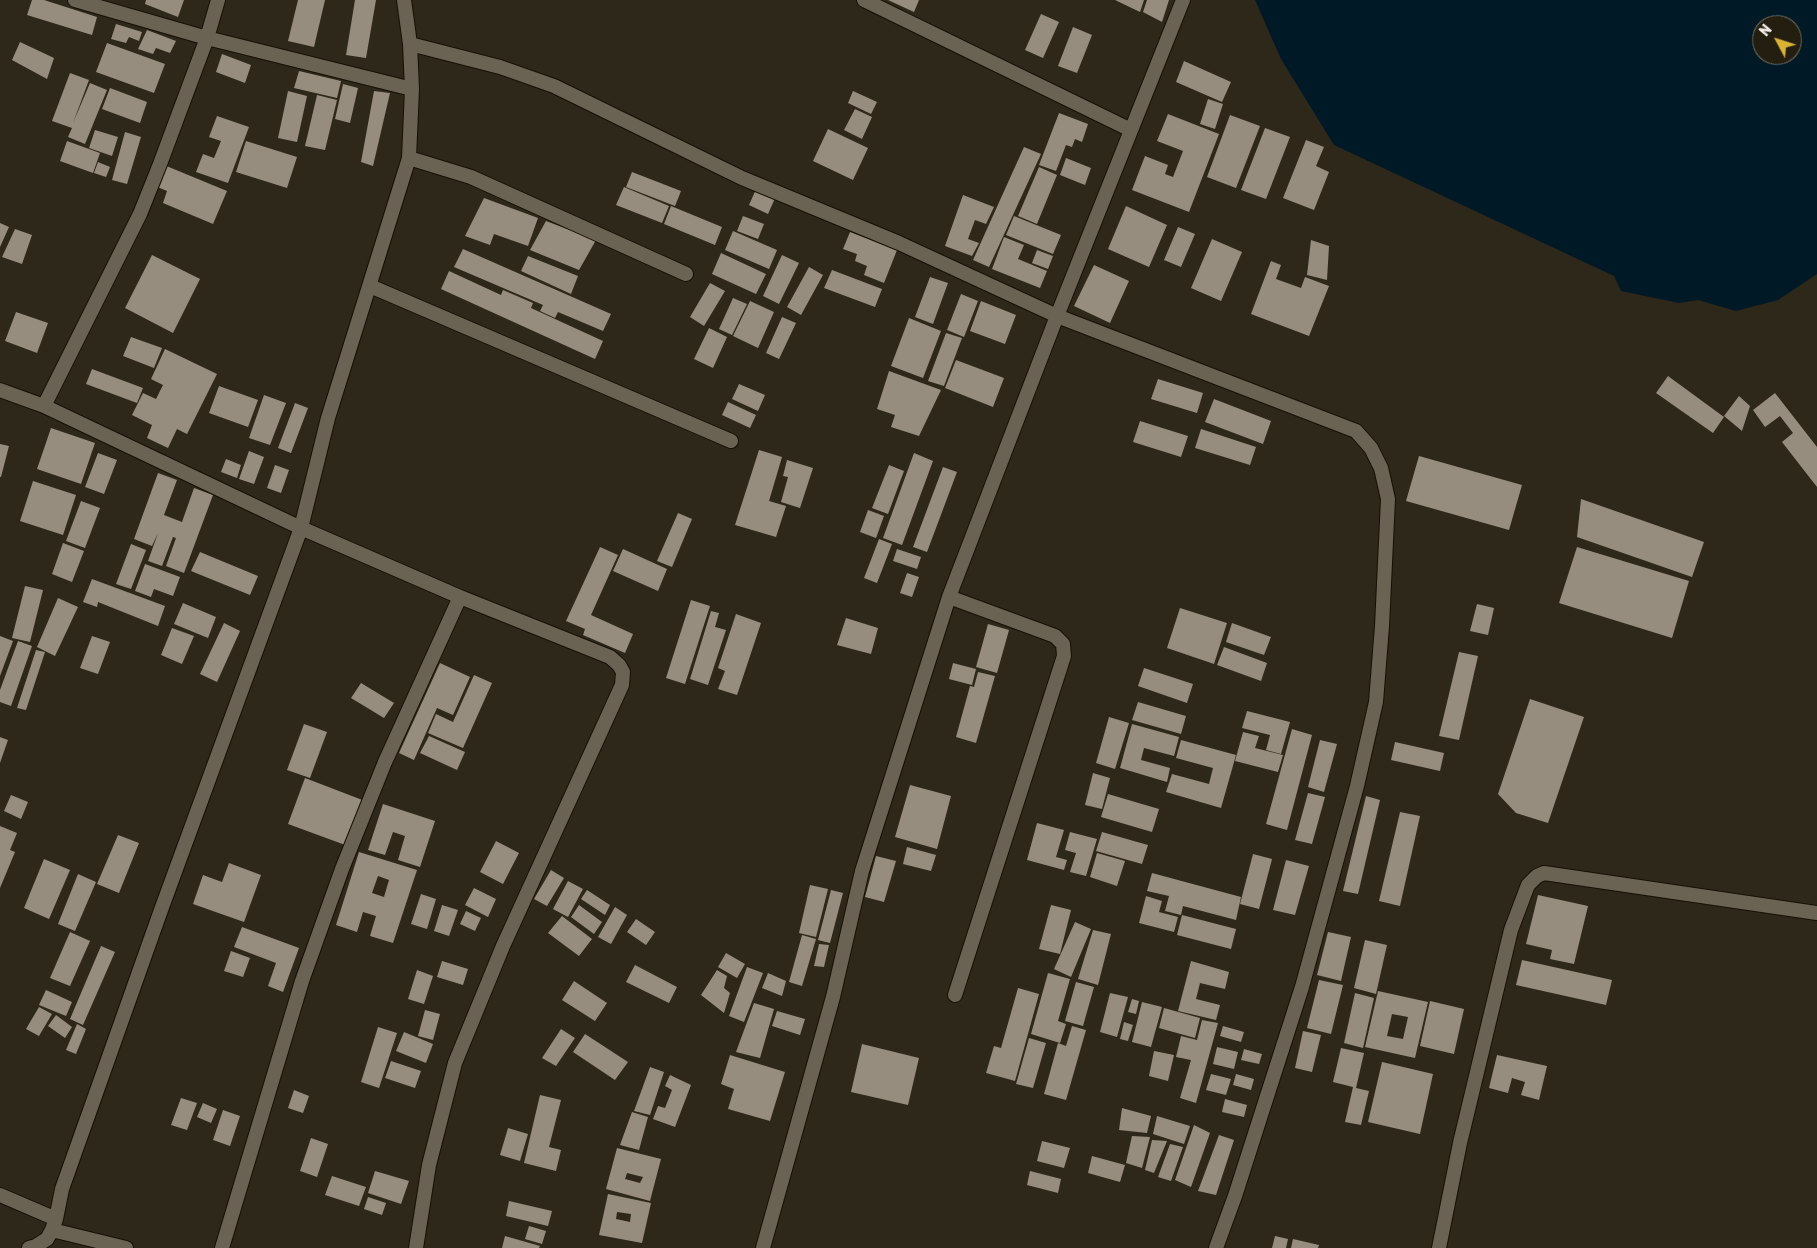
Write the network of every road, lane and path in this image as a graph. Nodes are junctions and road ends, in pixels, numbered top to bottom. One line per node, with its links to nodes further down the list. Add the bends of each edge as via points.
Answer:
1 (75, 0): 6 (street)
2 (218, 0): 6 (street)
3 (404, 0): 7 (street)
4 (864, 0): 9 (street)
5 (1183, 0): 9 (street)
6 (207, 38): 8 (street); 15 (street, via 140,214)
7 (410, 44): 8 (street); 13 (street, via 500,67 554,86 742,178 900,243)
8 (412, 89): 10 (street)
9 (1131, 130): 13 (street)
10 (409, 158): 11 (street, via 471,177); 12 (street)
11 (686, 274)
12 (370, 286): 16 (street); 17 (street, via 328,418)
13 (1057, 316): 19 (street); 29 (street, via 1356,431 1371,448 1381,468 1388,499 1376,702 1357,786 1302,986)
14 (0, 390): 15 (street)
15 (44, 406): 17 (street)
16 (731, 441)
17 (301, 528): 18 (street); 23 (street, via 161,910 62,1189)
18 (460, 597): 26 (street, via 385,762 342,869 302,981); 27 (street, via 610,657 623,672 622,685 503,946 455,1063 429,1165)
19 (949, 597): 21 (street, via 1055,636 1062,644 1064,656); 28 (street, via 862,871 833,996)
20 (1817, 914): 30 (street, via 1544,873 1537,876 1528,886 1511,930 1460,1143)
21 (955, 995)
22 (0, 1195): 23 (street)
23 (50, 1234): 24 (street); 25 (street)
24 (29, 1248)
25 (126, 1248)
26 (222, 1248)
27 (416, 1248)
28 (764, 1248)
29 (1216, 1248)
30 (1440, 1248)

